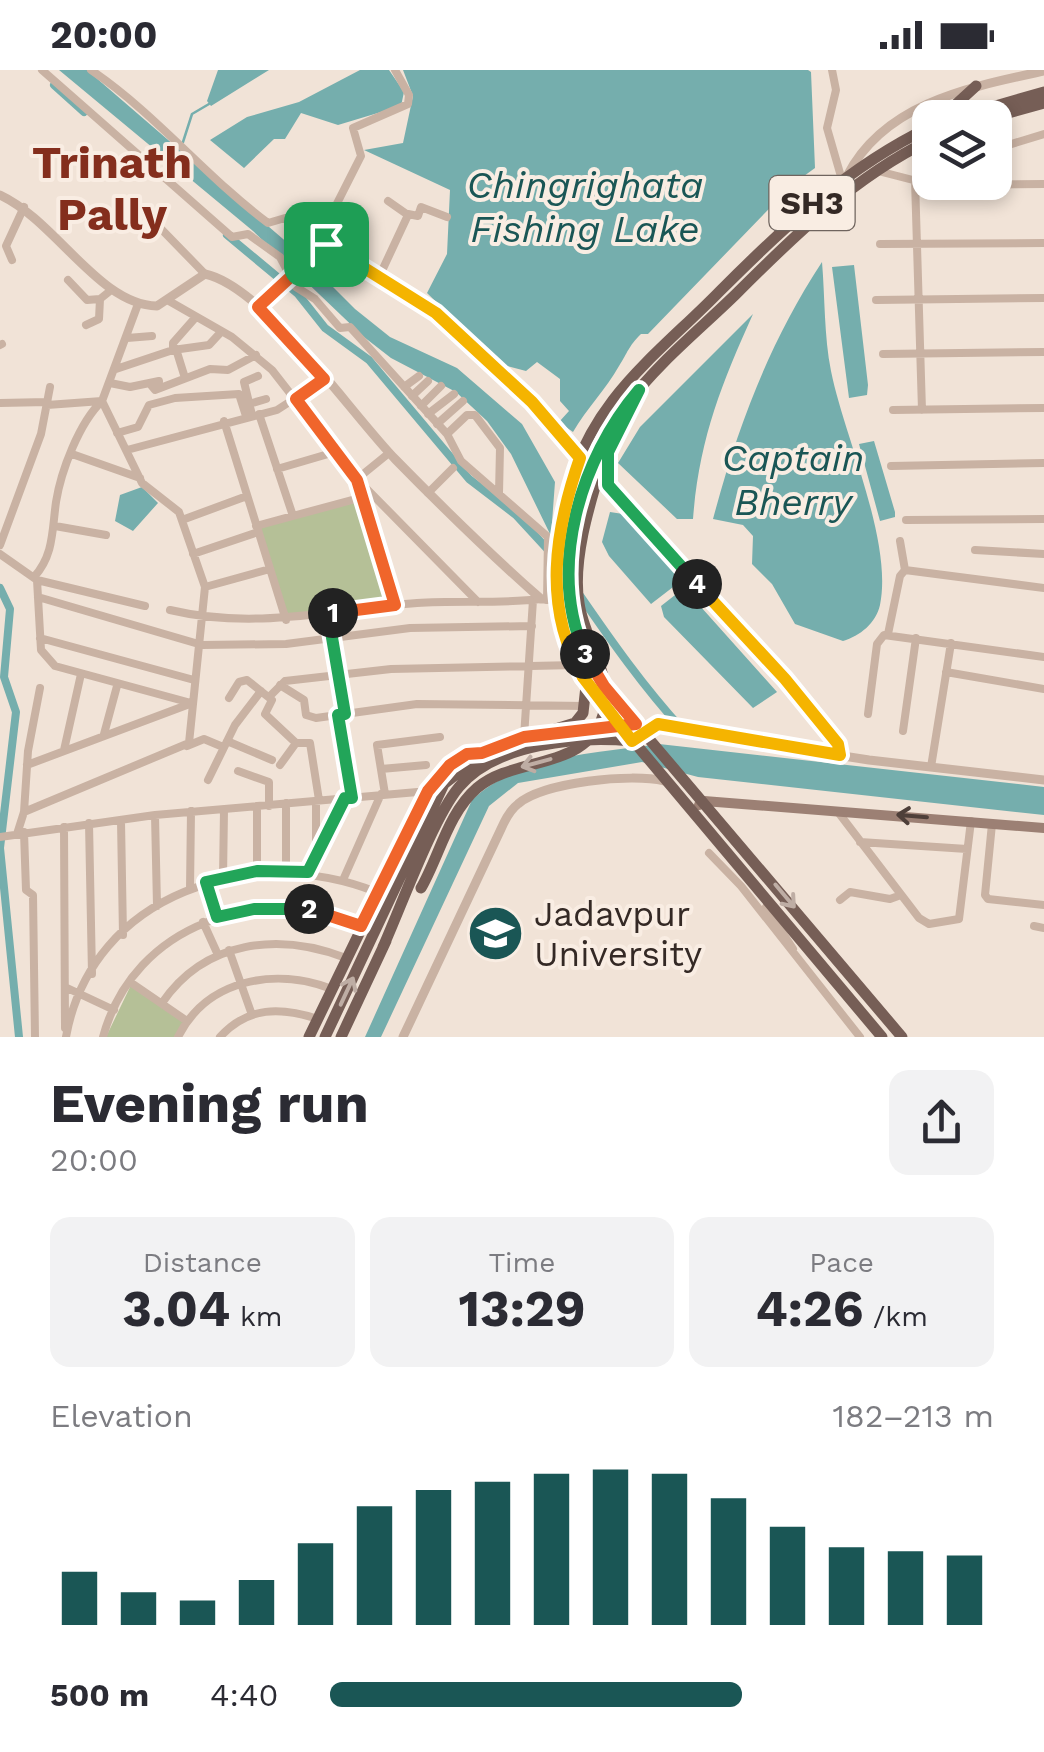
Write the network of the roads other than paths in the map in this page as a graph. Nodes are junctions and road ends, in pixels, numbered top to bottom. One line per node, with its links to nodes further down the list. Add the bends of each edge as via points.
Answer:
1 (42, 70): 35 (street, via 232,237 248,234 280,257)
2 (91, 70): 28 (street, via 144,109 255,213 270,224 285,218)
3 (395, 70): 28 (street, via 408,104 353,128 359,161)
4 (832, 70): 17 (street, via 836,90 827,128)
5 (1044, 71): 6 (street)
6 (976, 86): 8 (main road); 17 (street, via 887,126)
7 (1044, 92): 9 (main road)
8 (961, 100)
9 (1012, 101)
10 (1044, 103): 11 (main road)
11 (1012, 112)
12 (1044, 134): 14 (street)
13 (912, 138): 17 (main road, SH3)
14 (1012, 144)
15 (912, 151): 16 (main road, SH3)
16 (878, 171): 18 (street); 65 (main road, SH3, via 796,234)
17 (844, 179): 90 (main road, SH3, via 789,222 630,381)
18 (912, 181)
19 (1012, 184): 20 (street)
20 (1044, 184)
21 (0, 195): 25 (street)
22 (132, 198): 33 (street)
23 (917, 200): 31 (street)
24 (388, 201): 26 (street)
25 (24, 208): 32 (street, via 6,246); 37 (street)
26 (408, 214): 27 (street, via 418,216 421,208); 34 (street)
27 (447, 217)
28 (322, 241): 34 (street); 35 (street)
29 (1044, 243): 31 (street)
30 (880, 244): 31 (street)
31 (919, 244): 41 (street)
32 (12, 260)
33 (205, 274): 42 (street); 44 (street)
34 (380, 275): 90 (street, via 450,325 532,402)
35 (290, 279): 44 (street); 64 (street, via 338,326 350,327)
36 (68, 280): 39 (street, via 80,296)
37 (110, 291): 39 (street); 43 (street)
38 (1044, 298): 41 (street)
39 (100, 300): 46 (street, via 99,320)
40 (876, 300): 41 (street)
41 (920, 300): 52 (street)
42 (169, 301): 43 (street); 45 (street)
43 (138, 304): 49 (street)
44 (258, 307): 59 (street)
45 (195, 318): 47 (street); 50 (street)
46 (86, 325)
47 (222, 332): 50 (street, via 209,345); 54 (street)
48 (152, 336): 49 (street)
49 (126, 338): 55 (street)
50 (174, 350): 55 (street); 58 (street)
51 (1044, 352): 52 (street)
52 (920, 353): 53 (street); 78 (street)
53 (883, 354)
54 (256, 355): 58 (street, via 228,370); 68 (street)
55 (115, 369): 61 (street)
56 (258, 376): 74 (street, via 244,382)
57 (419, 376): 64 (street)
58 (185, 378): 61 (street, via 155,390 155,382)
59 (324, 379): 68 (street); 87 (street)
60 (428, 381): 67 (street)
61 (110, 382): 70 (street)
62 (50, 386): 73 (street)
63 (441, 386): 75 (street)
64 (404, 388): 67 (street)
65 (639, 390): 88 (main road); 92 (main road, SH3)
66 (454, 394): 79 (street)
67 (412, 396): 75 (street)
68 (296, 399): 80 (street); 86 (street)
69 (266, 400): 74 (street)
70 (102, 402): 73 (street); 83 (street); 89 (street)
71 (463, 402): 82 (street)
72 (0, 403): 73 (street)
73 (47, 404): 110 (street)
74 (249, 404): 80 (street)
75 (421, 406): 79 (street)
76 (1044, 408): 78 (street)
77 (893, 410): 78 (street)
78 (922, 410)
79 (428, 414): 82 (street)
80 (252, 415): 81 (street); 83 (street, via 239,394 175,398 149,405 138,427); 95 (street)
81 (224, 421): 85 (street); 100 (street)
82 (437, 424): 84 (street)
83 (117, 433): 85 (street)
84 (446, 434): 99 (street, via 461,462); 99 (street, via 474,416 500,448)
85 (126, 450): 96 (street)
86 (335, 452): 95 (street); 97 (street)
87 (389, 452): 97 (street); 98 (street)
88 (608, 452): 92 (main road); 168 (street, via 611,490 785,679)
89 (72, 454): 96 (street); 106 (street)
90 (579, 460): 117 (main road, SH3)
91 (1044, 463): 93 (street)
92 (598, 465): 159 (main road, SH3, bridge, via 569,556 570,612 604,686); 223 (main road, one-way to 223, bridge, via 578,582 580,612 604,684 600,724 575,750 509,770 478,788)
93 (891, 466)
94 (453, 468): 98 (street)
95 (277, 469): 102 (street)
96 (140, 478): 104 (street, via 176,506)
97 (357, 480): 101 (street); 123 (street)
98 (428, 492): 122 (street)
99 (498, 493): 117 (street, via 548,537)
100 (247, 496): 104 (street); 107 (street)
101 (363, 497): 102 (street); 124 (street)
102 (292, 516): 107 (street)
103 (1044, 519): 105 (street)
104 (182, 520): 113 (street)
105 (906, 520)
106 (55, 526): 108 (street); 118 (street)
107 (257, 529): 113 (street); 115 (street)
108 (106, 536)
109 (900, 540): 116 (street)
110 (0, 545)
111 (975, 550): 114 (street)
112 (0, 554): 118 (street)
113 (193, 554): 119 (street)
114 (1044, 554)
115 (270, 569): 119 (street); 129 (street)
116 (905, 570): 120 (street); 131 (street)
117 (552, 577): 122 (main road, SH3)
118 (36, 578): 121 (street); 125 (street)
119 (205, 587): 128 (street)
120 (1044, 588)
121 (38, 597): 132 (street); 136 (street)
122 (544, 600): 123 (street); 130 (street); 138 (main road, SH3)
123 (478, 602): 124 (street)
124 (395, 605): 127 (street)
125 (144, 606)
126 (170, 610): 128 (street)
127 (328, 614): 129 (street); 133 (street)
128 (205, 616): 129 (street); 136 (street)
129 (286, 620)
130 (532, 626): 133 (street); 139 (street)
131 (888, 634): 134 (street); 155 (street, via 877,644)
132 (40, 638): 141 (street, via 47,660); 143 (street)
133 (332, 638): 136 (street); 142 (street)
134 (916, 638): 135 (street); 157 (street)
135 (950, 643): 137 (street); 140 (street)
136 (202, 645): 143 (street)
137 (1044, 657)
138 (576, 665): 139 (street); 144 (main road, SH3)
139 (531, 666): 142 (street, via 430,665); 152 (street)
140 (946, 672): 148 (street); 171 (street)
141 (81, 674): 146 (street); 167 (street)
142 (339, 676): 145 (street); 154 (street)
143 (194, 680): 151 (street)
144 (586, 682): 153 (main road); 156 (main road, SH3)
145 (280, 685): 149 (street); 154 (street, via 304,700 311,717)
146 (117, 686): 151 (street); 160 (street)
147 (40, 688): 169 (street)
148 (1044, 689)
149 (265, 694): 150 (street, via 242,680); 163 (street, via 265,714); 164 (street)
150 (229, 698)
151 (191, 703): 160 (street); 166 (street)
152 (529, 705): 153 (street); 154 (street, via 417,704); 162 (street)
153 (585, 706): 158 (main road, via 575,723)
154 (341, 714): 180 (street)
155 (868, 714)
156 (619, 728): 158 (main road); 159 (main road); 165 (main road, SH3)
157 (903, 731)
158 (549, 733): 162 (main road)
159 (644, 733): 165 (main road); 168 (street, via 658,724); 182 (main road, SH3)
160 (104, 734): 167 (street)
161 (440, 737): 172 (street, via 377,745)
162 (524, 737): 177 (main road, via 482,753)
163 (296, 743): 164 (street, via 276,763); 181 (street, via 310,743)
164 (225, 744): 166 (street, via 204,739); 175 (street)
165 (635, 744): 174 (main road, SH3); 179 (main road, via 588,740 521,752 480,769)
166 (187, 746): 190 (street)
167 (64, 750): 169 (street)
168 (840, 755): 171 (street)
169 (27, 765): 190 (street)
170 (426, 765): 172 (street)
171 (931, 767): 176 (street)
172 (381, 769): 178 (street)
173 (238, 772): 184 (street, via 269,782)
174 (660, 777): 189 (main road, SH3); 247 (street, via 592,782 518,804 500,829)
175 (208, 780)
176 (1044, 780)
177 (434, 792): 178 (street); 179 (street); 212 (main road); 219 (main road)
178 (383, 794): 180 (street); 208 (street)
179 (454, 795): 223 (main road)
180 (348, 798): 181 (street); 203 (street)
181 (317, 800): 183 (street); 203 (street)
182 (704, 801): 186 (main road); 189 (main road); 250 (main road, SH3, one-way to 250)
183 (286, 804): 184 (street); 205 (street)
184 (269, 806): 185 (street)
185 (257, 807): 187 (street); 204 (street)
186 (836, 809): 192 (main road, one-way to 186); 200 (street)
187 (224, 810): 188 (street); 207 (street)
188 (191, 811): 191 (street); 211 (street)
189 (690, 811): 210 (main road, SH3)
190 (24, 812): 198 (street)
191 (156, 815): 193 (street); 216 (street)
192 (970, 821): 195 (main road); 201 (street)
193 (122, 822): 194 (street); 222 (street)
194 (89, 823): 196 (street); 228 (street)
195 (992, 824): 197 (main road); 215 (street, via 985,895)
196 (64, 827): 198 (street); 231 (street)
197 (1044, 828)
198 (20, 833): 199 (street); 240 (street, via 26,890 33,895)
199 (3, 837)
200 (860, 842): 201 (street); 213 (street)
201 (967, 849): 213 (street, via 960,919 924,924)
202 (709, 853): 225 (street)
203 (316, 856): 206 (street)
204 (257, 871): 205 (street); 207 (street)
205 (286, 871): 206 (street)
206 (308, 872): 208 (street)
207 (223, 878): 209 (street)
208 (343, 880): 212 (street)
209 (206, 882): 211 (street); 218 (street)
210 (752, 883): 225 (street); 249 (main road, SH3)
211 (190, 890): 216 (street)
212 (376, 892): 217 (main road)
213 (901, 894): 214 (street, via 850,892)
214 (840, 900)
215 (1044, 905)
216 (157, 906): 222 (street)
217 (366, 914): 219 (street); 221 (main road)
218 (217, 917): 220 (street); 221 (street, via 300,907)
219 (380, 919): 246 (main road, one-way to 219)
220 (203, 922): 226 (street); 229 (street, via 166,942)
221 (361, 926): 227 (main road)
222 (123, 935): 228 (street)
223 (383, 947): 239 (main road)
224 (229, 950): 226 (street); 227 (street, via 293,943); 230 (street)
225 (795, 954): 248 (street)
226 (218, 955): 234 (street, via 180,978)
227 (346, 958): 232 (main road)
228 (92, 974): 233 (street)
229 (130, 982): 234 (street); 235 (street)
230 (240, 982): 232 (street, via 292,978); 236 (street); 237 (street)
231 (65, 987): 233 (street); 241 (street)
232 (332, 989): 238 (main road)
233 (82, 995): 235 (street); 241 (street)
234 (162, 1003): 237 (street)
235 (114, 1010): 242 (street)
236 (252, 1015): 238 (street, via 284,1009); 244 (street)
237 (187, 1020): 243 (street)
238 (318, 1020): 245 (main road)
239 (344, 1031)
240 (35, 1037)
241 (66, 1037)
242 (103, 1037)
243 (178, 1037)
244 (220, 1037)
245 (309, 1037)
246 (325, 1037)
247 (403, 1037)
248 (860, 1037)
249 (882, 1037)
250 (902, 1037)

